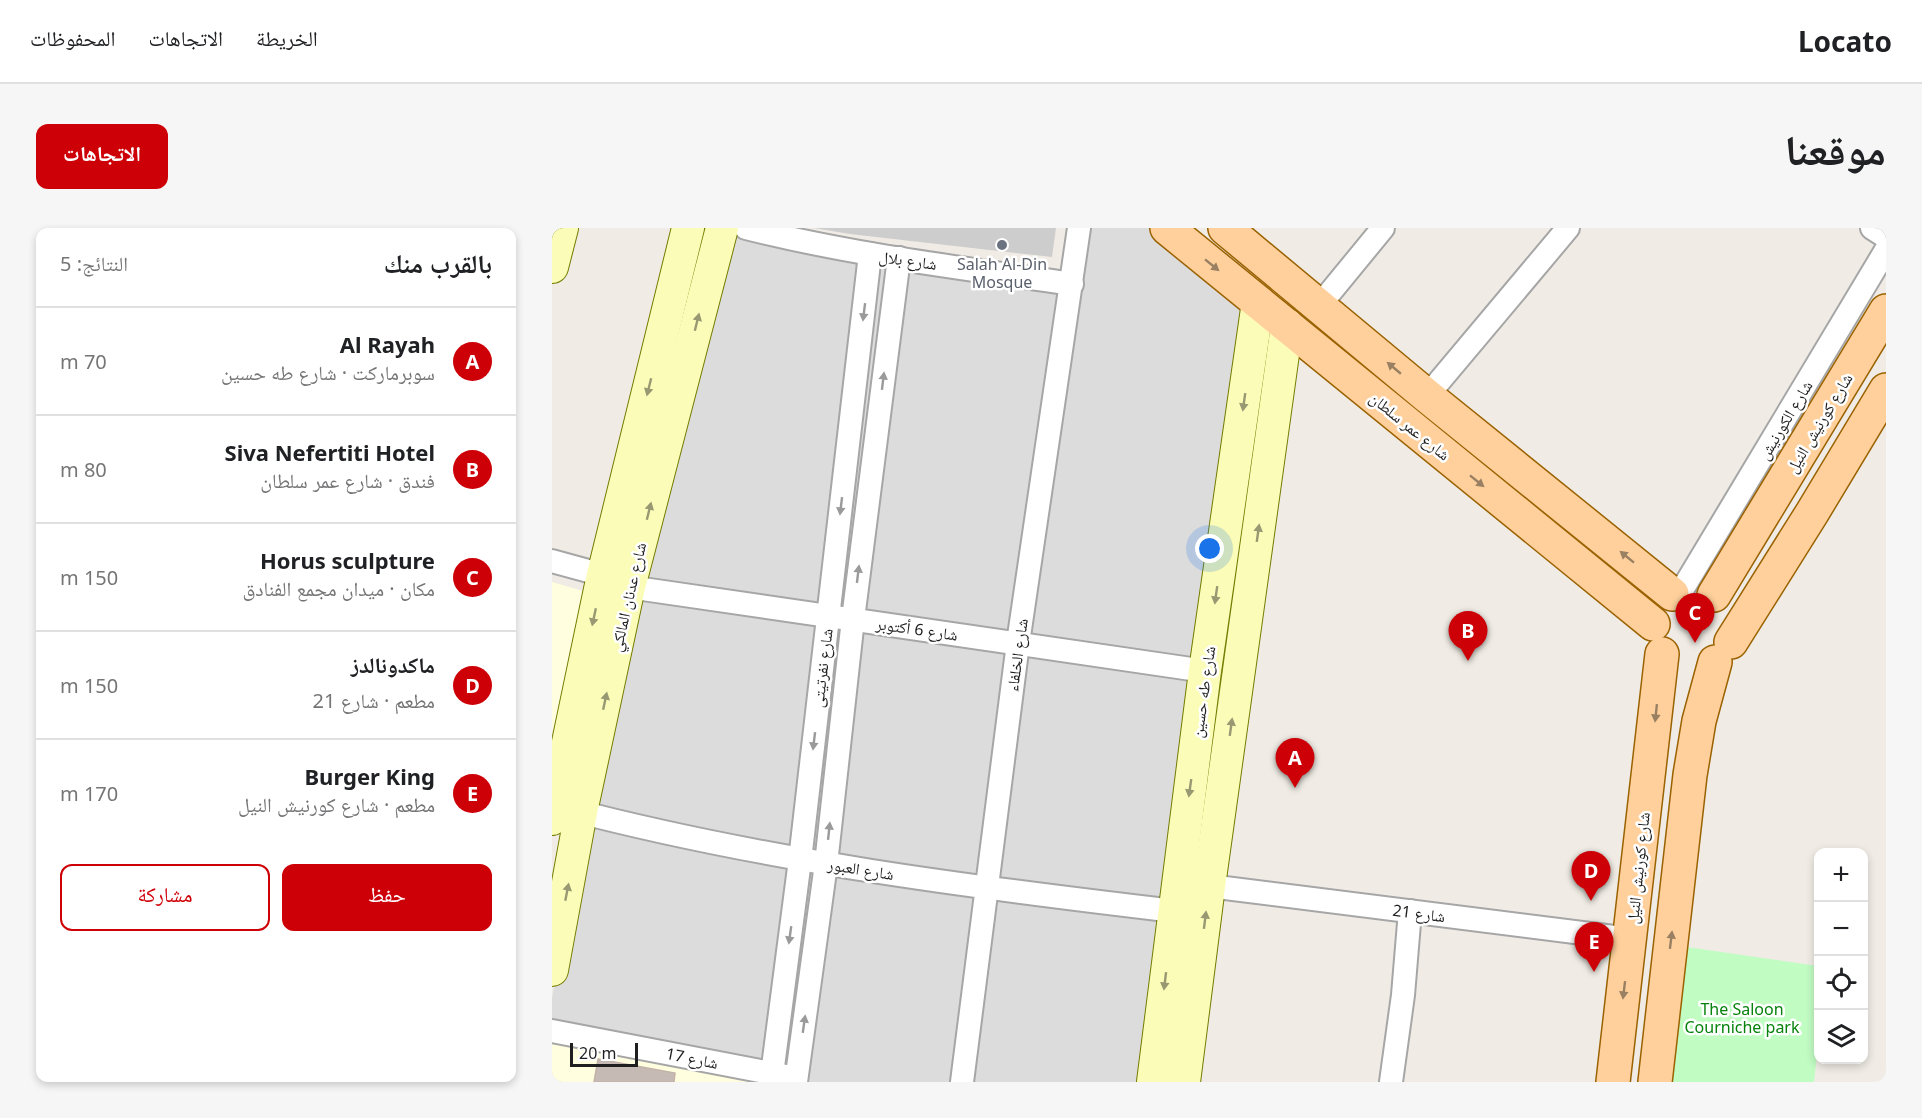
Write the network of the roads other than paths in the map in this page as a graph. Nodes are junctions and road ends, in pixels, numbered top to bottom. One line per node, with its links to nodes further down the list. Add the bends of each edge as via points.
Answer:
1 (562, 228): 15 (main road)
2 (688, 228): 26 (main road, شارع عدنان المالكي, one-way to 26)
3 (722, 228): 26 (main road, شارع عدنان المالكي, one-way to 3)
4 (746, 228): 13 (street, شارع بلال)
5 (1079, 228): 16 (street, شارع الخلفاء)
6 (1167, 228): 17 (main road, شارع عمر سلطان, one-way to 17)
7 (1225, 228): 18 (main road)
8 (1383, 228): 18 (street)
9 (1568, 228): 24 (street)
10 (1872, 228): 11 (street)
11 (1886, 237)
12 (1886, 250): 27 (street, شارع الكورنيش)
13 (870, 254): 14 (street, شارع بلال); 29 (street, شارع نفرتيتى, one-way to 29)
14 (899, 258): 16 (street, شارع بلال); 30 (street, شارع نفرتيتى, one-way to 14)
15 (552, 267)
16 (1071, 284): 32 (street, شارع الخلفاء)
17 (1258, 302): 20 (main road, شارع عمر سلطان); 21 (main road, شارع طه حسين)
18 (1319, 306): 24 (main road, one-way to 18)
19 (1886, 311): 28 (main road, شارع كورنيش النيل)
20 (1287, 325): 22 (main road, شارع طه حسين); 31 (main road, شارع عمر سلطان, one-way to 31)
21 (1251, 356): 22 (main road, via 1268,348); 34 (main road, شارع طه حسين, one-way to 34)
22 (1282, 359): 38 (main road, شارع طه حسين, one-way to 22)
23 (1886, 390): 33 (main road)
24 (1428, 396): 27 (main road, one-way to 24)
25 (552, 561): 26 (street, شارع 6 أكتوبر)
26 (616, 581): 29 (street, شارع 6 أكتوبر); 35 (main road, شارع عدنان المالكي)
27 (1677, 592): 28 (main road, via 1693,589); 31 (main road, via 1657,610)
28 (1714, 595): 33 (main road, via 1729,611 1732,621)
29 (828, 616): 30 (street, شارع 6 أكتوبر); 36 (street, شارع نفرتيتى, one-way to 36)
30 (853, 620): 32 (street, شارع 6 أكتوبر); 37 (street, شارع نفرتيتى, one-way to 30)
31 (1658, 639): 33 (main road, via 1669,661 1687,668 1706,666); 42 (main road, شارع كورنيش النيل, one-way to 42)
32 (1018, 643): 34 (street, شارع 6 أكتوبر); 39 (street, شارع الخلفاء)
33 (1723, 652): 52 (main road, one-way to 33, via 1698,721)
34 (1205, 671): 40 (main road, شارع طه حسين, one-way to 40)
35 (560, 810): 36 (street, شارع العبور); 43 (main road, شارع عدنان المالكي, one-way to 35)
36 (800, 860): 37 (street, شارع العبور); 45 (street, شارع نفرتيتى, one-way to 45)
37 (826, 864): 39 (street, شارع العبور); 46 (street, شارع نفرتيتى, one-way to 37)
38 (1209, 886): 41 (street, شارع 21); 49 (main road, شارع طه حسين, one-way to 38)
39 (988, 889): 40 (street, شارع العبور); 47 (street, شارع الخلفاء)
40 (1174, 911): 48 (main road, شارع طه حسين, one-way to 48)
41 (1410, 911): 42 (street, شارع 21); 50 (street)
42 (1630, 939): 51 (main road, شارع كورنيش النيل, one-way to 51)
43 (552, 970)
44 (552, 1031): 45 (street, شارع 17)
45 (771, 1078): 46 (street, شارع 17)
46 (796, 1080)
47 (962, 1082)
48 (1153, 1082)
49 (1184, 1082)
50 (1391, 1082)
51 (1613, 1082)
52 (1655, 1082)

